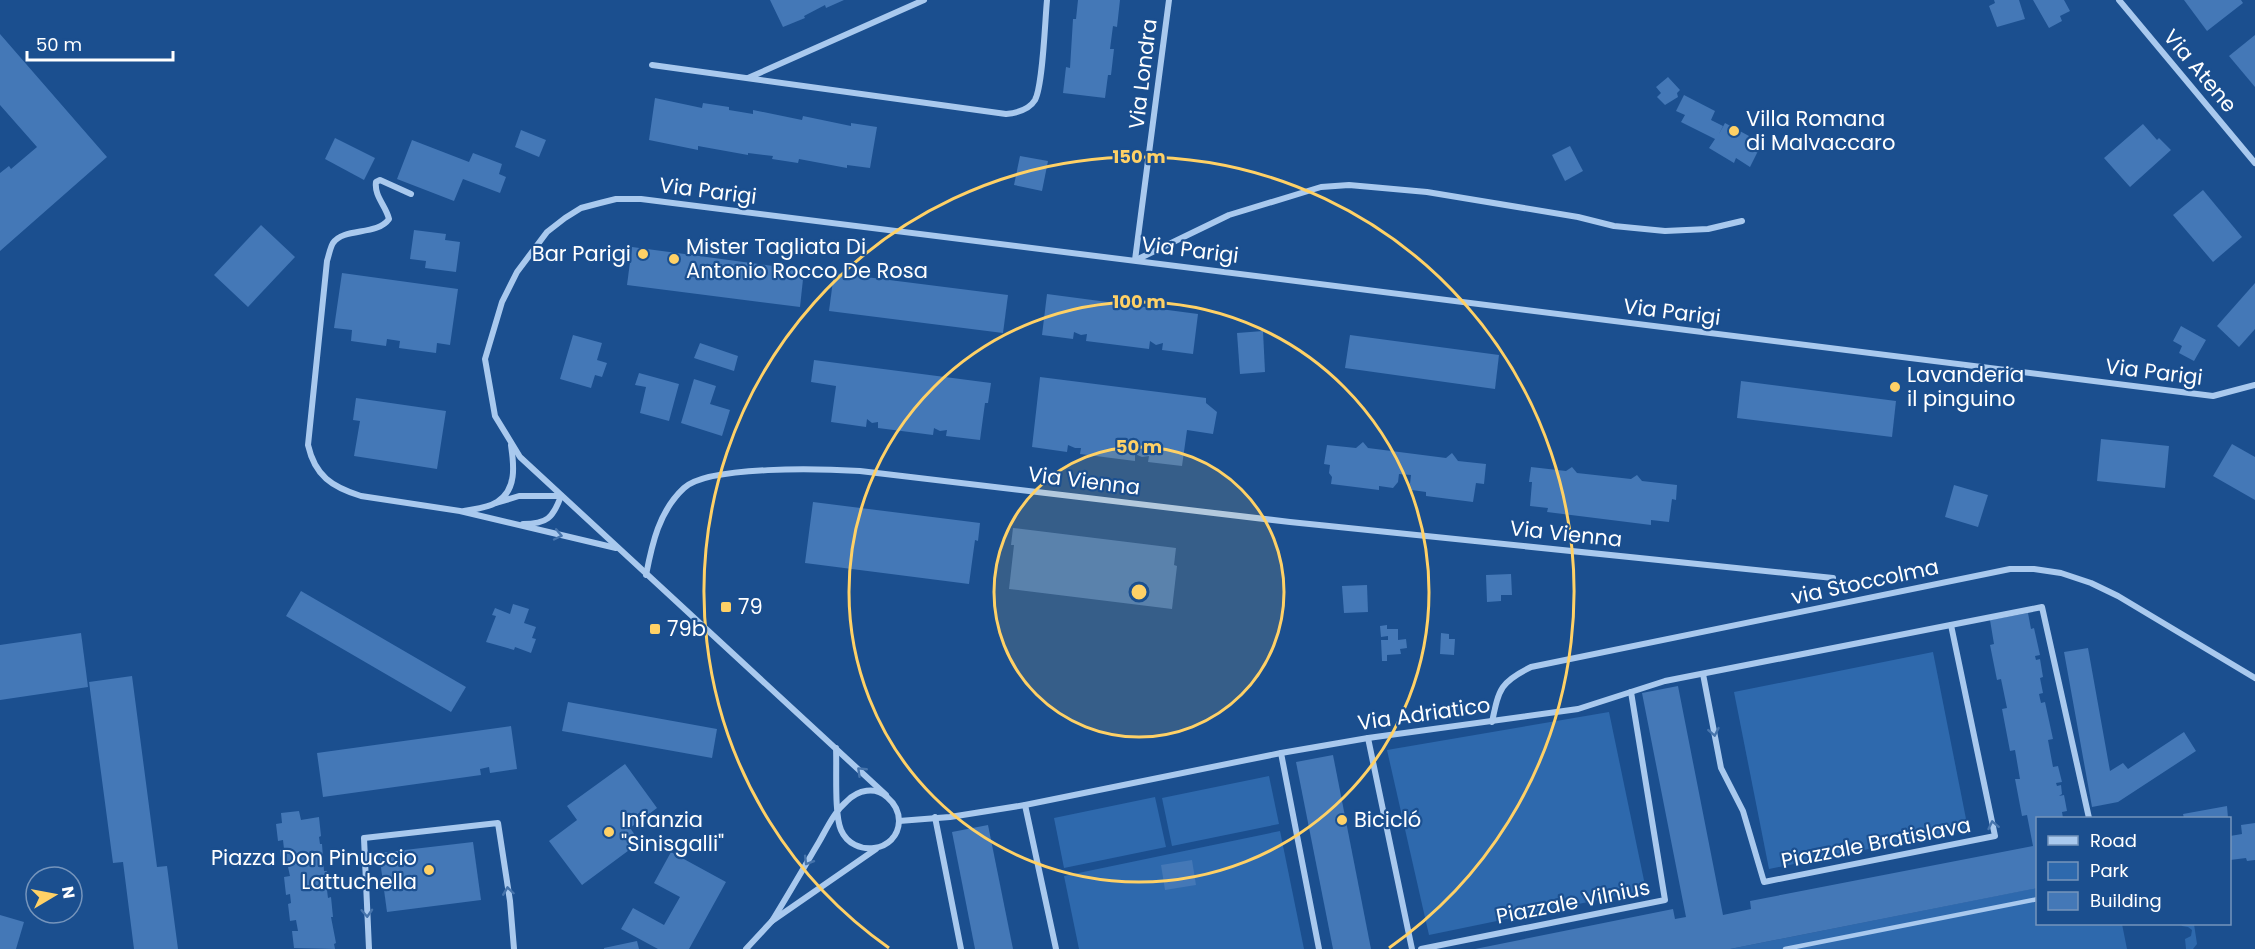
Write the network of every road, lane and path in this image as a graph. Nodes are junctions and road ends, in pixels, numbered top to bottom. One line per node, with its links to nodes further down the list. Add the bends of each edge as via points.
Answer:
1 (924, 0): 6 (street)
2 (1047, 0): 6 (street, via 1035,101 1018,113)
3 (1169, 0): 10 (street, Via Londra)
4 (2119, 0): 7 (street, Via Atene)
5 (652, 65): 6 (street)
6 (748, 78)
7 (2255, 163)
8 (411, 194): 15 (street, via 380,180 376,182 374,186 389,219 384,226 338,238 332,244 308,445 319,472 349,493)
9 (1742, 220): 10 (street, via 1708,229 1665,231 1614,226 1427,192 1321,187 1229,215)
10 (1136, 260): 11 (street, Via Parigi, via 2213,396); 12 (street, Via Parigi, via 641,200 616,199 581,208 547,232 517,272 502,302 484,359 495,416)
11 (2255, 386)
12 (510, 441): 13 (street, Via Parigi, via 520,458); 14 (street, via 513,481)
13 (561, 496): 14 (street, via 519,496); 16 (street, via 555,512 546,520); 17 (street, Via Parigi)
14 (496, 503): 15 (street)
15 (460, 511): 16 (street)
16 (510, 524): 17 (street, one-way to 17)
17 (617, 548): 18 (street, Via Parigi)
18 (646, 576): 19 (street, Via Vienna, via 667,507 685,486 707,477 795,468 860,471 1290,522); 26 (street)
19 (1833, 578)
20 (1951, 625): 21 (street, Via Adriatico); 21 (street, Piazzale Bratislava, one-way to 20, via 1721,768 1743,811 1764,882 1995,836); 32 (street, Via Adriatico, via 2042,607)
21 (1703, 674): 23 (street, Via Adriatico)
22 (2255, 678): 24 (street, via Stoccolma, via 2091,583 2061,573 2010,569 1531,667 1512,676 1499,691)
23 (1631, 692): 24 (street, Via Adriatico, via 1578,709); 44 (street, Piazzale Vilnius, via 1665,900)
24 (1492, 722): 25 (street, Via Adriatico)
25 (1368, 738): 27 (street, Via Adriatico); 43 (street)
26 (836, 747): 28 (street, one-way to 26); 30 (street)
27 (1281, 753): 29 (street, Via Adriatico); 42 (street)
28 (886, 795): 30 (street, via 862,791); 33 (street, via 896,808)
29 (1025, 805): 31 (street, Via Adriatico); 41 (street)
30 (838, 811): 34 (street, via 841,832 848,840 856,846); 36 (street, one-way to 36)
31 (936, 817): 33 (street, Via Adriatico); 40 (street)
32 (2089, 817)
33 (899, 821): 34 (street, via 892,839)
34 (876, 849): 36 (street)
35 (2036, 899): 45 (lane)
36 (772, 921): 39 (street)
37 (369, 949): 38 (street, one-way to 37, via 498,823 364,838)
38 (514, 949)
39 (746, 949)
40 (961, 949)
41 (1056, 949)
42 (1319, 949)
43 (1412, 949)
44 (1421, 949)
45 (1785, 949)

